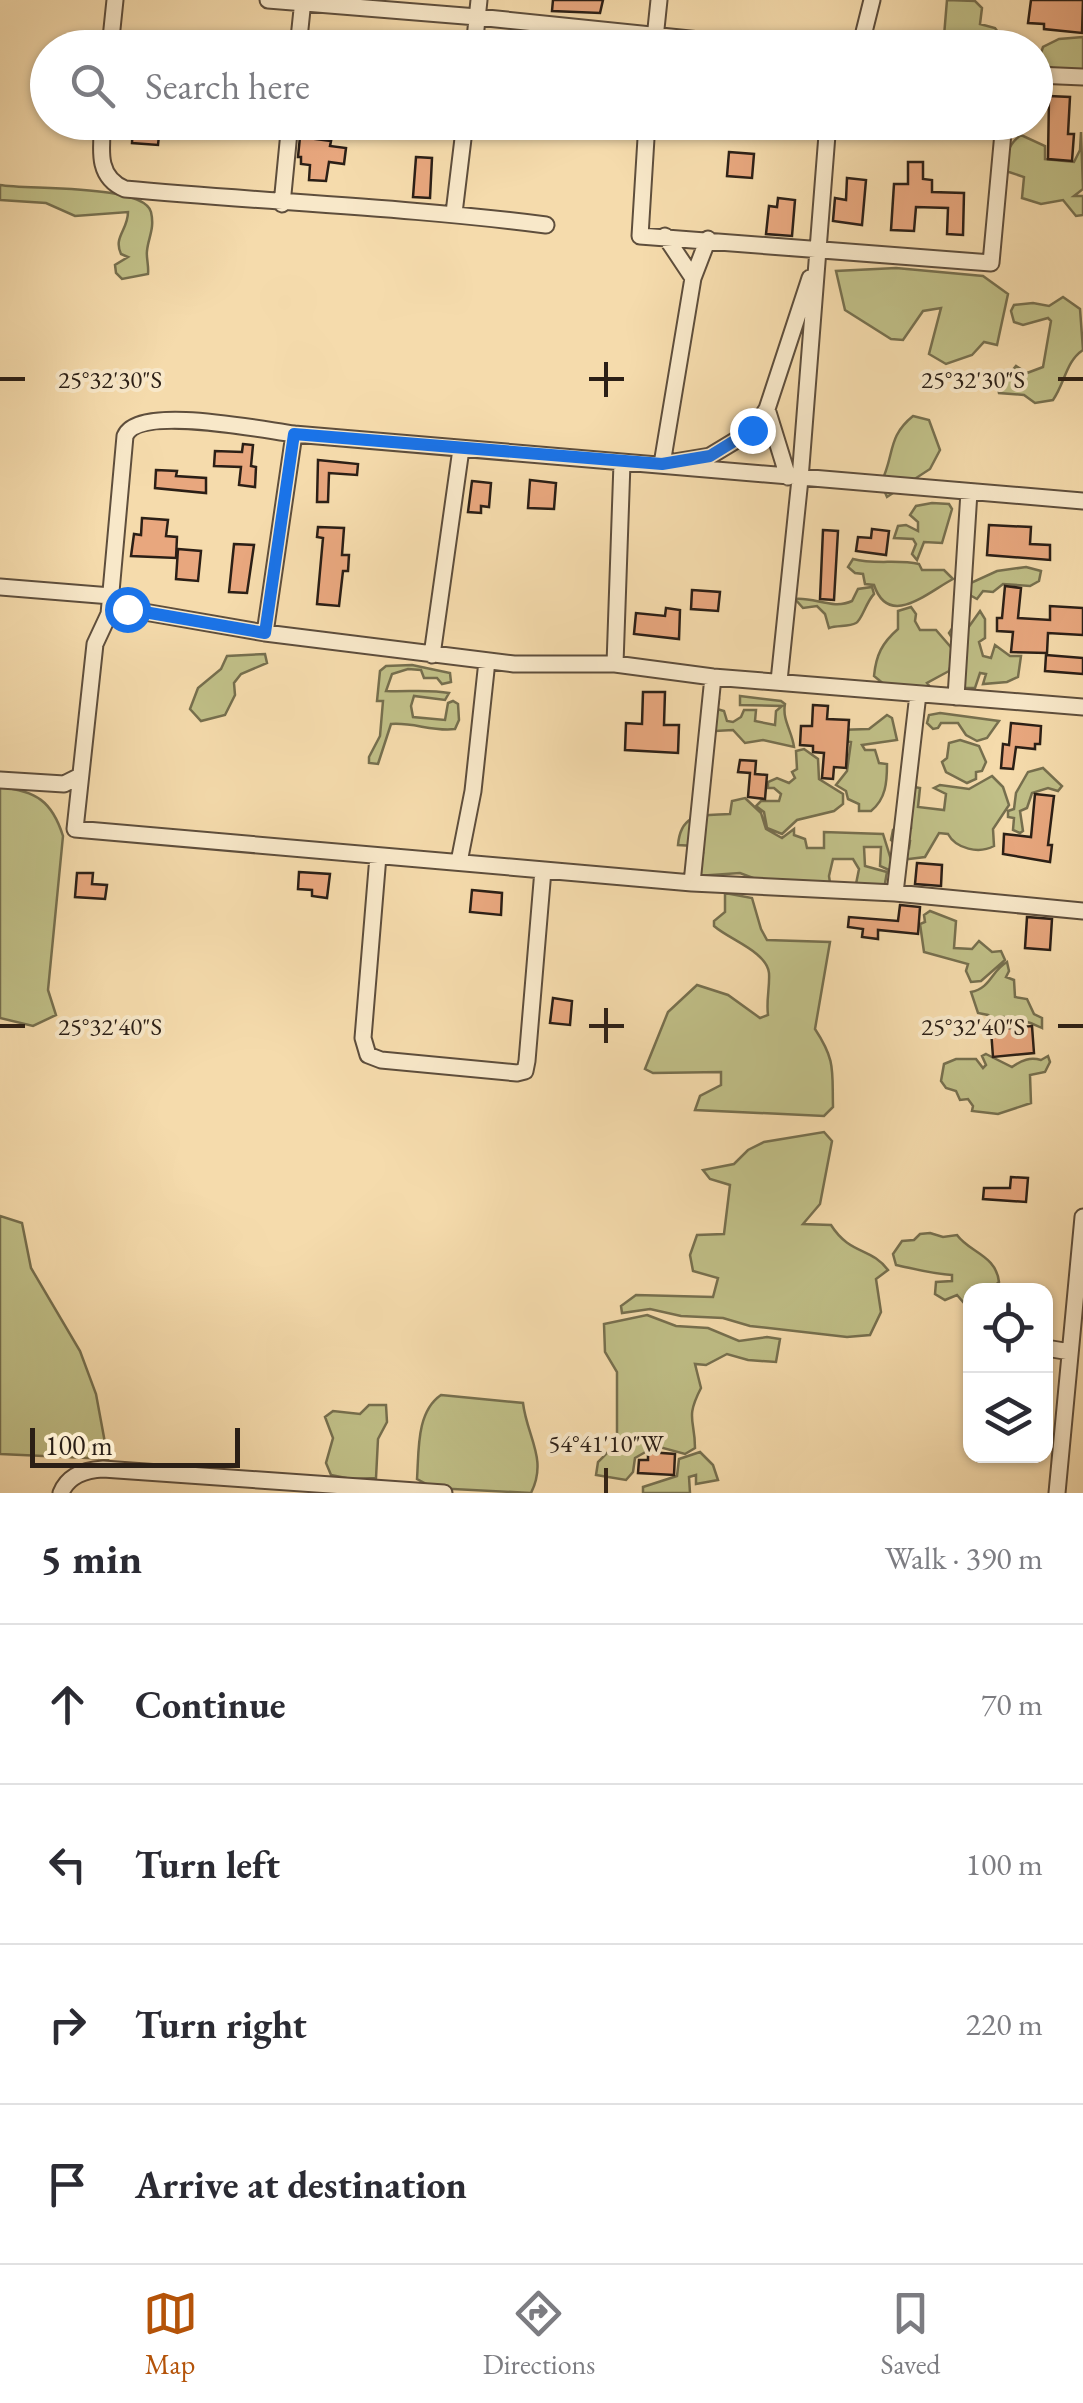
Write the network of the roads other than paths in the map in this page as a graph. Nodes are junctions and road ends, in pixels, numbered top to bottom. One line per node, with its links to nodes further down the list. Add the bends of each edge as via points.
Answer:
1 (115, 0): 7 (street)
2 (268, 0): 5 (street)
3 (658, 0): 10 (street)
4 (872, 0): 11 (street)
5 (303, 2): 6 (street); 8 (street)
6 (478, 8): 9 (street)
7 (112, 30)
8 (300, 30)
9 (599, 30)
10 (655, 30)
11 (864, 30)
12 (1053, 76): 13 (street)
13 (1083, 77)
14 (102, 140): 20 (street, via 100,160 117,186)
15 (288, 140): 20 (street)
16 (463, 140): 21 (street)
17 (646, 140): 23 (street, via 640,236)
18 (827, 140): 25 (street)
19 (1002, 140): 25 (street, via 991,263)
20 (282, 204): 21 (street)
21 (454, 213): 22 (street)
22 (546, 225)
23 (665, 236): 24 (street); 26 (street)
24 (708, 239): 25 (street); 26 (street)
25 (820, 250): 27 (street); 32 (street)
26 (692, 278): 31 (street)
27 (767, 410): 31 (street, via 752,430 710,456); 32 (street)
28 (294, 434): 29 (street); 36 (street, via 158,419 129,428); 38 (street)
29 (461, 449): 30 (street); 39 (street)
30 (622, 463): 31 (street); 41 (street)
31 (662, 464): 32 (street)
32 (794, 478): 33 (street); 43 (street)
33 (969, 492): 34 (street); 45 (street)
34 (1083, 502)
35 (0, 587): 36 (street)
36 (111, 596): 37 (street)
37 (109, 614): 38 (street, via 127,609); 47 (street, via 94,644)
38 (265, 633): 39 (street)
39 (432, 655): 40 (street)
40 (487, 660): 41 (street); 50 (street)
41 (616, 664): 42 (street)
42 (713, 677): 43 (street); 52 (street)
43 (779, 681): 44 (street)
44 (918, 694): 45 (street); 53 (street)
45 (956, 697): 46 (street)
46 (1083, 707)
47 (78, 776): 48 (street, via 64,784); 49 (street, via 75,829)
48 (0, 780)
49 (378, 856): 50 (street); 51 (street, via 363,1038 368,1056 517,1073 528,1061)
50 (458, 862): 51 (street)
51 (543, 870): 52 (street)
52 (692, 883): 53 (street)
53 (895, 892): 54 (street)
54 (1083, 911)
55 (1083, 1217): 56 (street)
56 (1080, 1278): 58 (street)
57 (1053, 1349): 58 (street)
58 (1070, 1352): 63 (street)
59 (220, 1486): 60 (street); 61 (street, via 93,1469 68,1481)
60 (371, 1490): 62 (street)
61 (61, 1493)
62 (444, 1493)
63 (1056, 1493)

